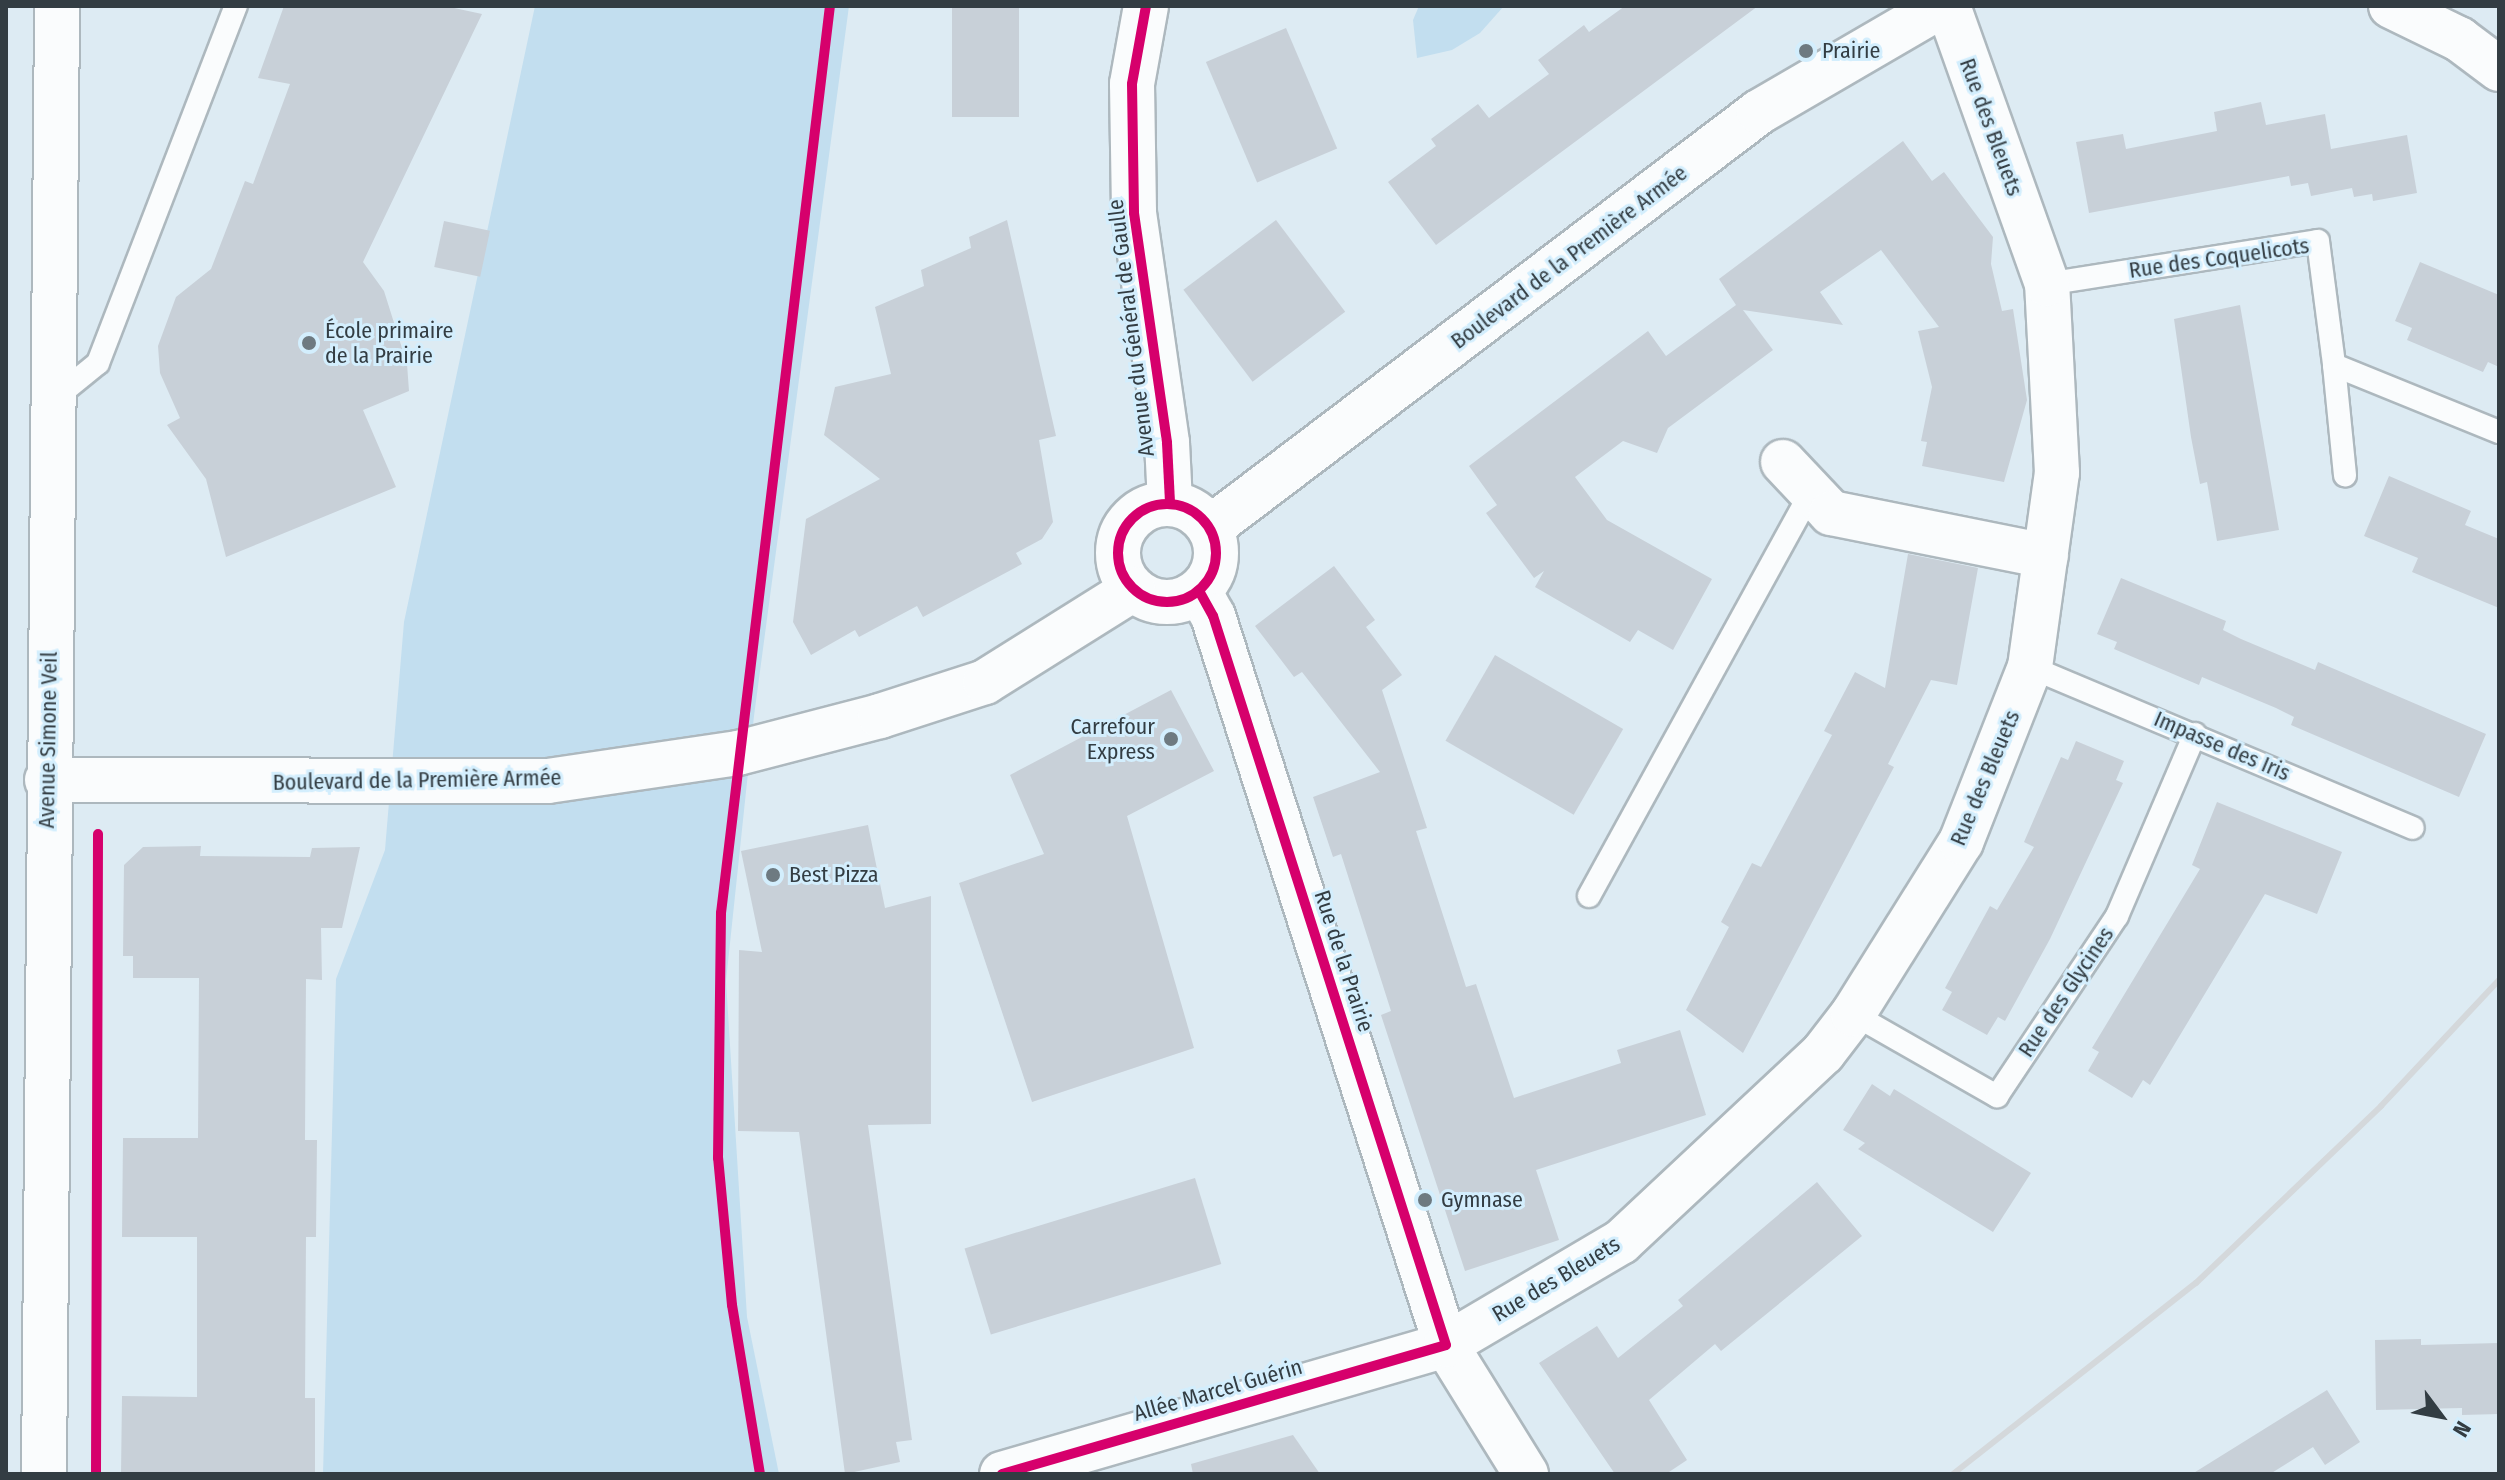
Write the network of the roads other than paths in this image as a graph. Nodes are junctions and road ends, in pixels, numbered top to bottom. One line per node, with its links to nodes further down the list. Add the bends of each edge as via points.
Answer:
1 (57, 6): 10 (street, Avenue Simone Veil)
2 (236, 6): 10 (lane, via 98,363)
3 (1146, 6): 14 (street, Avenue du Général de Gaulle, via 1132,84 1134,213 1167,443)
4 (1941, 6): 15 (street, Boulevard de la Première Armée, via 1759,112)
5 (1948, 6): 8 (street, Rue des Bleuets)
6 (2391, 6): 7 (street, via 2459,39)
7 (2499, 69)
8 (2047, 284): 9 (lane, Rue des Coquelicots, via 2318,241); 16 (street, Rue des Bleuets, via 2057,473)
9 (2334, 365): 11 (lane); 12 (lane, Rue des Coquelicots)
10 (54, 399): 21 (street, Avenue Simone Veil)
11 (2499, 432)
12 (2345, 475)
13 (1796, 478): 16 (street, via 1831,513); 23 (lane)
14 (1170, 503): 15 (street, via 1193,510); 17 (street, via 1141,511 1122,533 1118,563)
15 (1210, 528): 18 (street, via 1217,550 1213,572)
16 (2046, 556): 19 (street, Rue des Bleuets)
17 (1133, 589): 18 (street, via 1153,601 1178,602); 21 (street, Boulevard de la Première Armée, via 985,682 738,753 548,781)
18 (1199, 591): 25 (street, Rue de la Prairie, via 1213,616)
19 (2030, 667): 20 (lane, Impasse des Iris); 24 (street, Rue des Bleuets, via 1961,842)
20 (2195, 734): 22 (lane, Impasse des Iris); 24 (lane, Rue des Glycines, via 2117,916 1997,1096)
21 (47, 780): 26 (street, Avenue Simone Veil)
22 (2413, 828)
23 (1589, 896)
24 (1853, 1014): 25 (street, Rue des Bleuets, via 1823,1053 1621,1242)
25 (1446, 1345): 27 (street, Allée Marcel Guérin); 28 (street, Rue de la Prairie)
26 (44, 1474)
27 (1002, 1474)
28 (1526, 1474)

